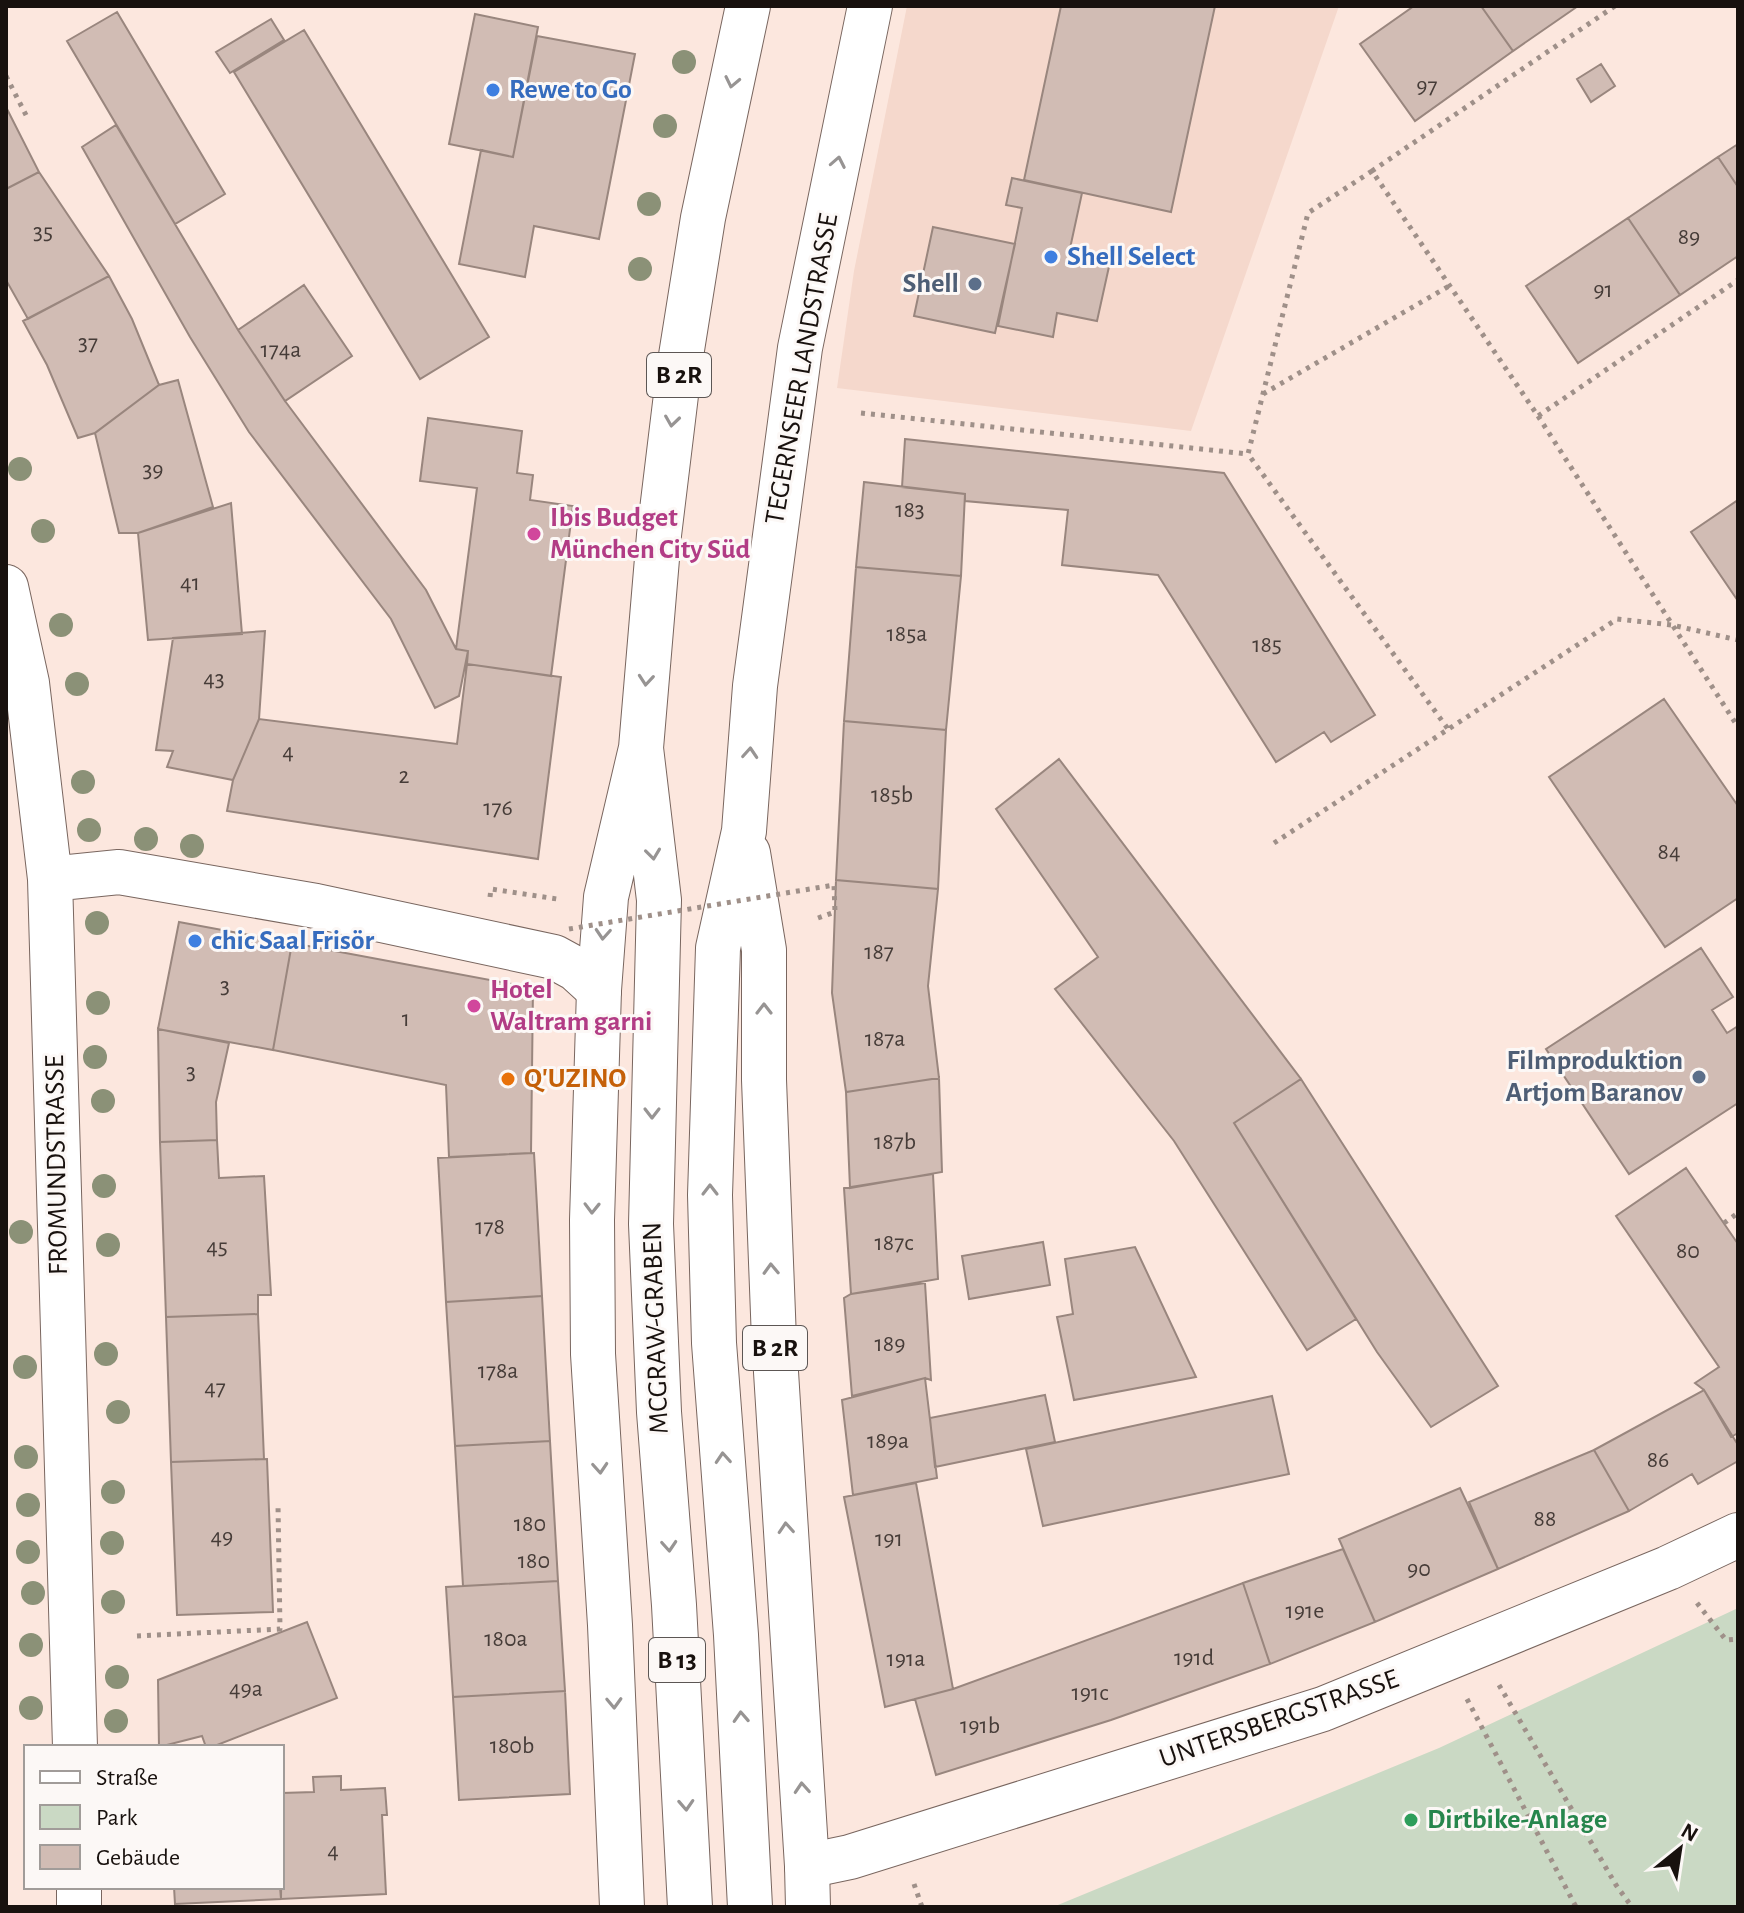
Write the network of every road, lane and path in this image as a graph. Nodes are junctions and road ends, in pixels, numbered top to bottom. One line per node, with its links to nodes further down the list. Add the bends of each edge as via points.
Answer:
1 (748, 6): 18 (main road, B 2R, one-way to 18, via 703,218 680,362)
2 (870, 6): 19 (main road, TEGERNSEER LANDSTRASSE / B 2R, one-way to 2, via 755,686 800,348)
3 (1615, 6): 6 (path)
4 (6, 76): 5 (path)
5 (27, 117)
6 (1372, 171): 8 (path); 9 (path, via 1308,213)
7 (1738, 280): 11 (path)
8 (1449, 286): 9 (path); 11 (path)
9 (1262, 394): 12 (path)
10 (861, 413): 12 (path)
11 (1538, 416): 14 (path)
12 (1248, 454): 17 (path)
13 (6, 587): 21 (main road, FROMUNDSTRASSE, via 27,683)
14 (1672, 625): 15 (path); 16 (path); 17 (path, via 1617,619)
15 (1738, 640)
16 (1738, 727)
17 (1448, 729): 20 (path)
18 (641, 748): 26 (main road, B 2R, one-way to 26, via 606,897); 36 (main road, MCGRAW-GRABEN / B 13, one-way to 36, via 659,900 651,1224)
19 (744, 831): 34 (main road, B 2R, one-way to 19, via 774,1340 764,950); 37 (main road, MCGRAW-GRABEN, one-way to 19, via 714,1343 710,1195 718,948)
20 (1274, 843)
21 (50, 879): 26 (main road, via 119,872 316,906 554,957); 33 (main road, FROMUNDSTRASSE)
22 (491, 889): 23 (path)
23 (557, 899)
24 (818, 918): 25 (path, bridge, via 835,912 834,885)
25 (569, 929)
26 (599, 990): 35 (main road, B 2R, one-way to 35, via 593,1354)
27 (1738, 1213): 28 (path)
28 (1724, 1223)
29 (278, 1505): 31 (path, via 280,1629)
30 (1738, 1535): 32 (main road, UNTERSBERGSTRASSE)
31 (137, 1636)
32 (1464, 1654): 34 (main road, UNTERSBERGSTRASSE, via 1323,1709 850,1857); 38 (path, via 1487,1740); 39 (path)
33 (75, 1745)
34 (808, 1886)
35 (622, 1907)
36 (690, 1907)
37 (750, 1907)
38 (1576, 1907)
39 (1632, 1907)

